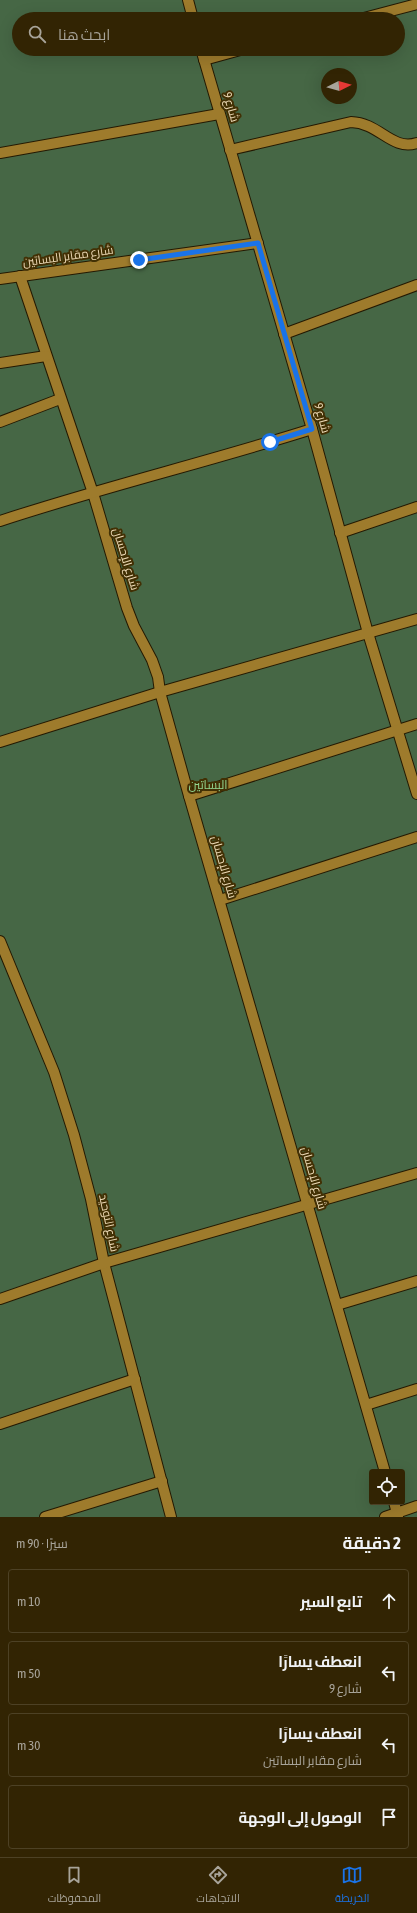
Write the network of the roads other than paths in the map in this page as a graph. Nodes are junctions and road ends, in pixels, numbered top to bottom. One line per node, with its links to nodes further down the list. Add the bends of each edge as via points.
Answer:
1 (188, 0): 3 (street)
2 (417, 4): 4 (street)
3 (191, 12)
4 (387, 12)
5 (203, 56): 7 (street, شارع 9)
6 (219, 56): 7 (street)
7 (204, 60): 8 (street, شارع 9)
8 (219, 114): 10 (street, شارع 9); 11 (street)
9 (417, 143): 10 (street, via 403,145 367,124 351,122)
10 (230, 150): 12 (street, شارع 9)
11 (0, 153)
12 (258, 243): 13 (street, شارع مقابر البساتين); 16 (street, شارع 9)
13 (20, 276): 14 (street, شارع مقابر البساتين); 17 (street, شارع الإحسان)
14 (0, 279)
15 (417, 286): 16 (street)
16 (284, 334): 21 (street, شارع 9)
17 (46, 356): 18 (street); 19 (street, شارع الإحسان)
18 (0, 363)
19 (60, 399): 20 (street); 22 (street, شارع الإحسان)
20 (0, 422)
21 (312, 429): 22 (street); 25 (street, شارع 9)
22 (93, 493): 24 (street); 28 (street, شارع الإحسان, via 134,626 152,660)
23 (417, 507): 25 (street)
24 (0, 521)
25 (340, 533): 27 (street, شارع 9)
26 (417, 619): 27 (street)
27 (368, 633): 28 (street); 30 (street, شارع 9)
28 (160, 692): 31 (street); 33 (street, شارع الإحسان)
29 (417, 724): 30 (street)
30 (398, 730): 32 (street, شارع 9); 33 (street)
31 (0, 742)
32 (417, 794)
33 (189, 796): 35 (street, شارع الإحسان)
34 (417, 837): 35 (street)
35 (220, 900): 38 (street, شارع الإحسان)
36 (0, 941): 39 (street, شارع التوحيد, via 54,1072 87,1184)
37 (417, 1173): 38 (street)
38 (308, 1206): 39 (street); 42 (street, شارع الإحسان)
39 (104, 1264): 41 (street); 43 (street, شارع التوحيد)
40 (417, 1280): 42 (street)
41 (0, 1300)
42 (337, 1305): 45 (street, شارع الإحسان)
43 (135, 1379): 46 (street); 48 (street, شارع التوحيد)
44 (417, 1389): 45 (street)
45 (366, 1405): 47 (street, شارع الإحسان)
46 (0, 1424)
47 (384, 1469)
48 (162, 1481): 52 (street); 53 (street, شارع التوحيد)
49 (395, 1505): 51 (street)
50 (417, 1506): 51 (street)
51 (397, 1515): 54 (street)
52 (45, 1517)
53 (171, 1517)
54 (385, 1517)

